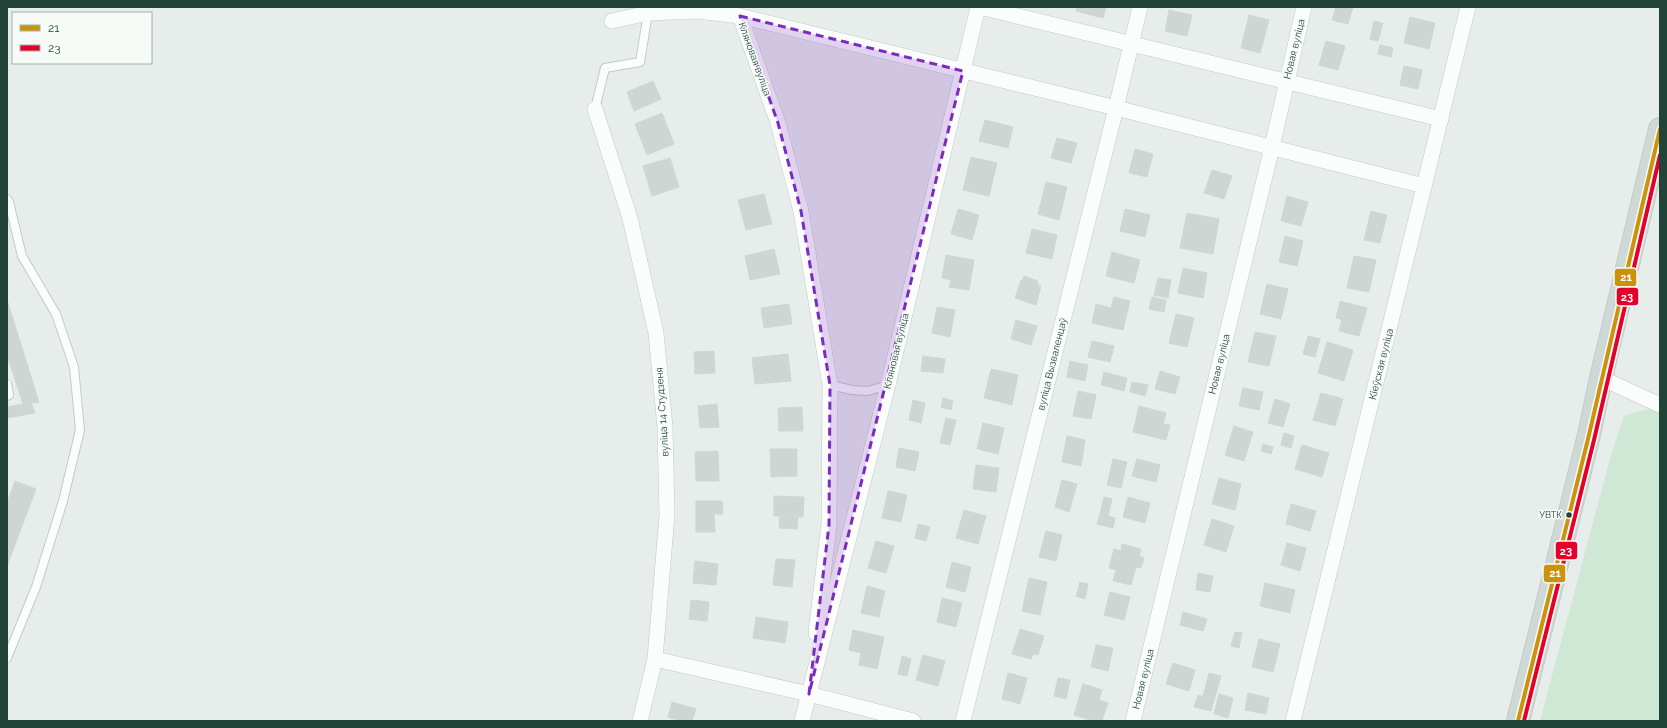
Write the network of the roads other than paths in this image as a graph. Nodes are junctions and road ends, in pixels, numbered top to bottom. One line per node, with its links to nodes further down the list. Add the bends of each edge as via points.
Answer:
1 (979, 7): 8 (street); 9 (street, Кляновая вуліца)
2 (1140, 7): 8 (street, вуліца Вызваленцаў)
3 (1304, 7): 10 (street, Новая вуліца)
4 (1468, 7): 13 (street, Кіеўская вуліца)
5 (648, 13): 6 (street, via 698,11); 7 (street); 11 (lane, via 640,62 605,68)
6 (740, 16): 9 (street); 20 (street, Кляновая вуліца, via 778,123 801,211)
7 (612, 22)
8 (1131, 43): 10 (street); 12 (street, вуліца Вызваленцаў)
9 (963, 71): 12 (street); 21 (street, Кляновая вуліца)
10 (1286, 82): 13 (street); 15 (street, Новая вуліца)
11 (595, 108): 25 (street, вуліца 14 Студзеня, via 630,218 656,334 665,427 667,515)
12 (1116, 108): 15 (street); 30 (street, вуліца Вызваленцаў)
13 (1441, 119): 16 (street, Кіеўская вуліца)
14 (1660, 129): 18 (main road)
15 (1272, 147): 16 (street); 31 (street, Новая вуліца)
16 (1424, 186): 32 (street, Кіеўская вуліца)
17 (7, 199): 24 (lane, via 22,256 56,314 74,367 80,430 63,501 36,587)
18 (1601, 378): 23 (street); 33 (main road)
19 (7, 384): 22 (lane)
20 (830, 385): 21 (lane, via 868,391); 26 (street, Кляновая вуліца, via 829,525)
21 (888, 385): 26 (street, Кляновая вуліца)
22 (7, 396)
23 (1660, 405)
24 (7, 658)
25 (655, 659): 26 (street); 27 (street, вуліца 14 Студзеня)
26 (809, 694): 28 (street, Кляновая вуліца); 29 (street)
27 (640, 721)
28 (802, 721)
29 (913, 721)
30 (962, 721)
31 (1133, 721)
32 (1293, 721)
33 (1518, 721)

